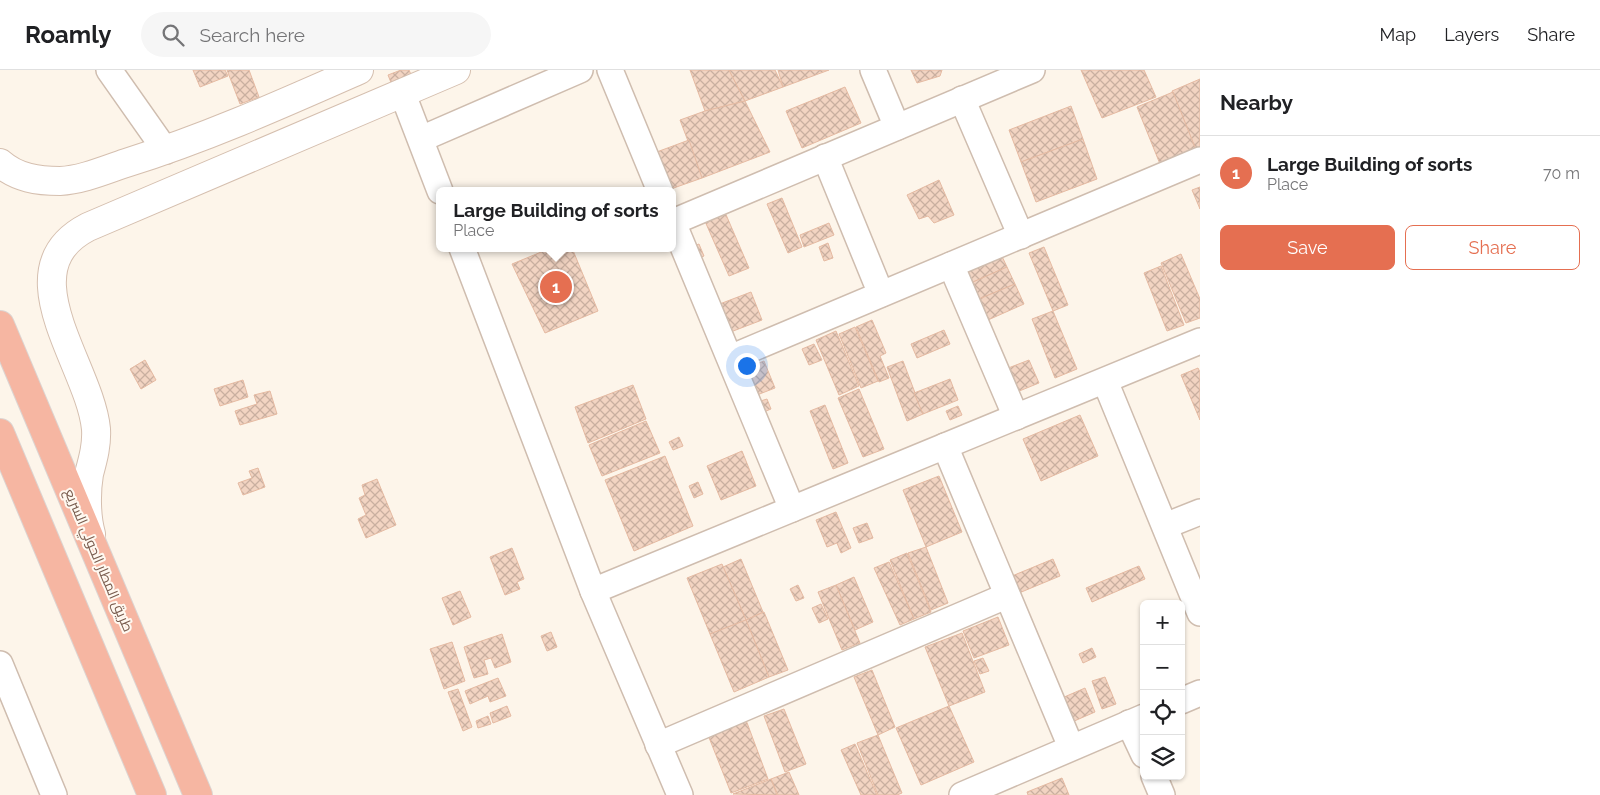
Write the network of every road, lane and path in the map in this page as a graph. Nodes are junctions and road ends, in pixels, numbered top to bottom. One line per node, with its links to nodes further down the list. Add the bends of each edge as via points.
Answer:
1 (110, 70): 12 (street)
2 (359, 70): 12 (street)
3 (456, 70): 8 (street)
4 (580, 70): 11 (street)
5 (610, 70): 17 (street)
6 (873, 70): 10 (street)
7 (1032, 70): 9 (street)
8 (402, 92): 11 (street); 34 (street, via 88,227 61,248 52,269 51,293 94,416 96,446 87,503)
9 (962, 99): 10 (street); 20 (street)
10 (897, 127): 13 (street)
11 (421, 139): 16 (street)
12 (166, 150): 15 (street, via 77,179 61,181 29,179)
13 (825, 157): 18 (street); 23 (street)
14 (1200, 160): 20 (street)
15 (0, 163)
16 (439, 187)
17 (658, 187)
18 (676, 220)
19 (676, 228): 26 (street)
20 (1021, 236): 22 (street)
21 (464, 252): 35 (street)
22 (951, 265): 23 (street); 28 (street)
23 (881, 294): 26 (street)
24 (0, 325): 34 (highway, طريق المطار الحولي السريع)
25 (1200, 342): 27 (street)
26 (730, 358): 31 (street)
27 (1105, 381): 28 (street); 33 (street)
28 (1016, 417): 30 (street)
29 (0, 433): 47 (highway)
30 (945, 446): 31 (street); 36 (street)
31 (792, 509): 35 (street)
32 (1200, 512): 33 (street)
33 (1165, 526): 37 (street)
34 (96, 555): 48 (highway, طريق المطار الحولي السريع)
35 (593, 591): 43 (street)
36 (1006, 596): 43 (street); 44 (street)
37 (1200, 613)
38 (0, 664): 46 (street)
39 (1200, 693): 40 (street)
40 (1185, 699)
41 (1136, 720): 42 (street); 44 (street)
42 (1140, 738)
43 (658, 745): 49 (street)
44 (1071, 747): 50 (street)
45 (1156, 780): 51 (street)
46 (54, 795)
47 (152, 795)
48 (198, 795)
49 (680, 795)
50 (962, 795)
51 (1162, 795)

